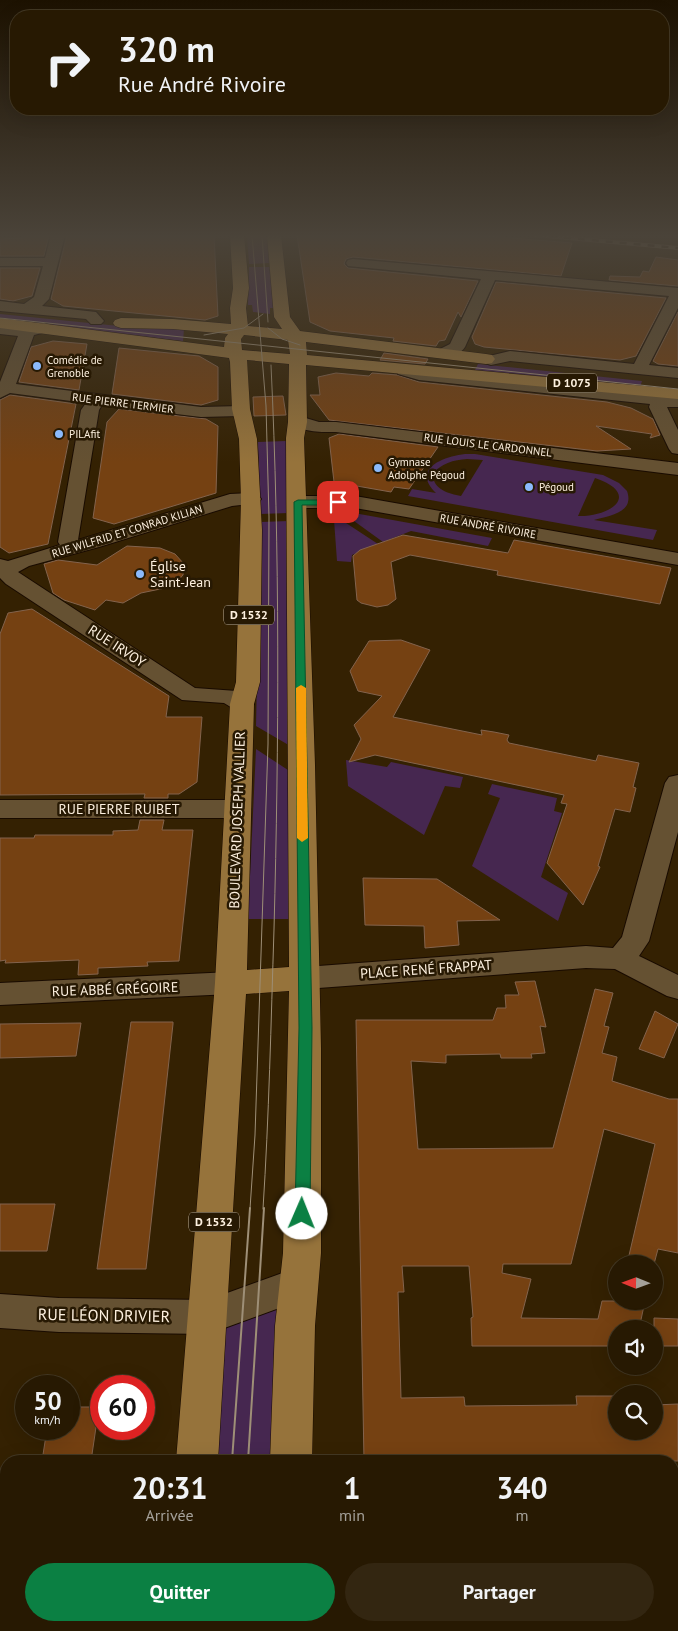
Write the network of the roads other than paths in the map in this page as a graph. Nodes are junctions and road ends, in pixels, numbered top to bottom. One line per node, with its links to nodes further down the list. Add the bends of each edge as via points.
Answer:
1 (1, 311): 7 (main road, D 1075)
2 (48, 311): 7 (street, via 91,315)
3 (238, 311): 11 (main road)
4 (281, 311): 13 (main road, via 286,327)
5 (474, 311): 15 (street, via 457,347)
6 (669, 311): 19 (street)
7 (96, 321): 11 (main road, D 1075)
8 (0, 323): 9 (main road, D 1075)
9 (45, 328): 12 (street); 14 (main road, D 1075)
10 (0, 329): 12 (street)
11 (240, 330): 13 (main road, D 1075); 14 (main road, BOULEVARD JOSEPH VALLIER, via 233,338 232,347)
12 (27, 332): 22 (street)
13 (295, 336): 15 (main road, D 1075); 16 (main road)
14 (236, 353): 16 (main road, D 1075); 27 (main road, BOULEVARD JOSEPH VALLIER / D 1532, via 240,367)
15 (444, 353): 17 (main road, D 1075)
16 (297, 359): 18 (main road, D 1075); 28 (main road)
17 (491, 360): 19 (street, via 510,356); 21 (main road, D 1075)
18 (400, 368): 23 (main road, D 1075); 25 (street, via 419,375)
19 (639, 369): 20 (street)
20 (678, 373)
21 (678, 381)
22 (2, 389): 24 (street, RUE PIERRE TERMIER)
23 (678, 394)
24 (96, 400): 27 (street, RUE PIERRE TERMIER, via 201,412); 33 (street, via 90,410 68,542)
25 (659, 400): 26 (street); 29 (street, via 658,407)
26 (678, 402)
27 (241, 411): 31 (main road, BOULEVARD JOSEPH VALLIER / D 1532, via 248,438)
28 (299, 421): 30 (street, RUE LOUIS LE CARDONNEL, via 317,427); 32 (main road, via 295,438)
29 (678, 449)
30 (678, 468)
31 (251, 499): 33 (street, RUE WILFRID ET CONRAD KILIAN, via 230,500); 36 (main road, BOULEVARD JOSEPH VALLIER / D 1532, via 248,682)
32 (298, 502): 34 (street, RUE ANDRÉ RIVOIRE, via 355,502); 41 (main road)
33 (71, 548): 35 (street, RUE WILFRID ET CONRAD KILIAN, via 22,562)
34 (678, 559)
35 (5, 575): 36 (street, RUE IRVOY, via 190,695 229,696)
36 (242, 704): 39 (main road, BOULEVARD JOSEPH VALLIER / D 1532)
37 (678, 782): 40 (street, via 635,941)
38 (0, 809): 39 (street, RUE PIERRE RUIBET)
39 (238, 809): 42 (main road, BOULEVARD JOSEPH VALLIER / D 1532)
40 (620, 959): 41 (street, PLACE RENÉ FRAPPAT, via 586,957); 43 (street)
41 (305, 978): 42 (main road, PLACE RENÉ FRAPPAT); 45 (main road)
42 (231, 983): 44 (street, RUE ABBÉ GRÉGOIRE); 47 (main road, BOULEVARD JOSEPH VALLIER / D 1532)
43 (678, 988)
44 (0, 994)
45 (299, 1284): 47 (street); 49 (main road)
46 (0, 1311): 47 (street, RUE LÉON DRIVIER, via 59,1315)
47 (208, 1316): 48 (main road, BOULEVARD JOSEPH VALLIER / D 1532)
48 (196, 1455)
49 (291, 1455)

